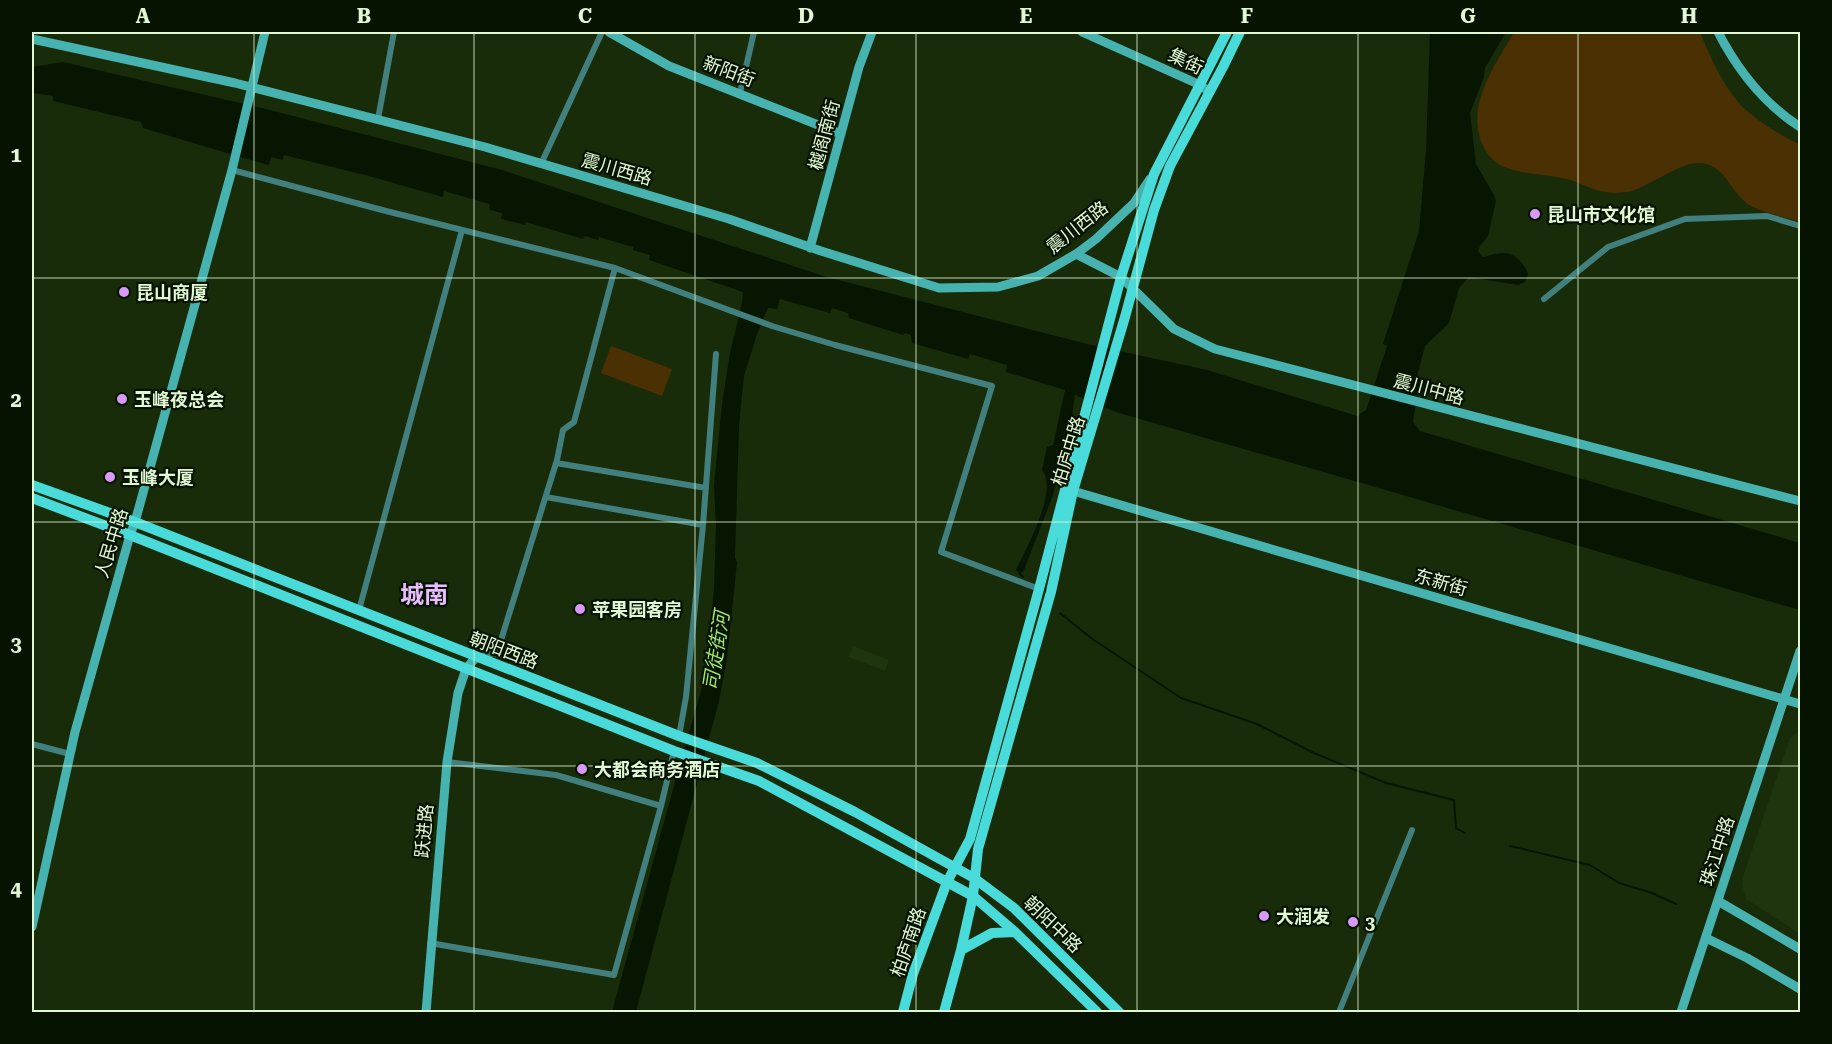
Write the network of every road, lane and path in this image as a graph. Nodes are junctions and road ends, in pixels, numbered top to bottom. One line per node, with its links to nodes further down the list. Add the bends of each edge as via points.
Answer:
1 (265, 32): 13 (street, 人民中路)
2 (394, 32): 16 (street)
3 (602, 32): 19 (street)
4 (609, 32): 15 (street, 新阳街, via 669,66)
5 (754, 32): 15 (street)
6 (872, 32): 18 (street, 樾阁南街)
7 (1082, 32): 12 (street, 集街)
8 (1227, 32): 12 (main road, 柏庐中路)
9 (1240, 32): 14 (main road, 柏庐中路)
10 (1718, 32): 17 (street, via 1750,84)
11 (32, 39): 13 (street, 震川西路)
12 (1198, 84): 14 (street, 集街); 21 (main road, 柏庐中路)
13 (252, 87): 16 (street, 震川西路); 20 (street, 人民中路)
14 (1210, 92): 28 (main road, 柏庐中路, via 1161,185)
15 (740, 93): 18 (street, 新阳街)
16 (378, 119): 19 (street, 震川西路)
17 (1800, 127)
18 (841, 134): 24 (street, 樾阁南街)
19 (541, 164): 24 (street, 震川西路, via 729,219)
20 (232, 170): 23 (street); 39 (street, 人民中路)
21 (1154, 174): 25 (street, 震川西路, via 1134,203); 27 (main road, 柏庐中路)
22 (1800, 226): 29 (street, via 1767,216 1685,219 1608,248)
23 (462, 230): 26 (street); 43 (street)
24 (810, 248): 25 (street, 震川西路, via 939,288 998,287 1038,276)
25 (1076, 254): 27 (street, 震川中路)
26 (615, 268): 32 (street, via 574,423 563,430); 42 (street, via 772,326 992,386 941,552)
27 (1121, 278): 28 (street, 震川中路); 31 (main road, 柏庐中路)
28 (1132, 287): 31 (main road, 柏庐中路); 38 (street, 震川中路, via 1174,329 1215,349)
29 (1544, 299)
30 (716, 354): 34 (street)
31 (1087, 426): 35 (main road, 柏庐中路); 42 (main road, 柏庐中路)
32 (556, 463): 34 (street); 36 (street)
33 (32, 484): 39 (main road, 朝阳西路)
34 (706, 488): 40 (street)
35 (1073, 491): 47 (street, 东新街); 57 (main road, 柏庐中路, via 1051,592 978,849)
36 (546, 497): 40 (street); 45 (street, via 497,653)
37 (32, 498): 41 (main road, 朝阳西路)
38 (1800, 501)
39 (135, 522): 41 (street, 人民中路); 43 (main road, 朝阳西路)
40 (703, 525): 49 (street)
41 (130, 535): 46 (main road, 朝阳西路); 52 (street, 人民中路)
42 (1039, 590): 56 (main road, 柏庐中路, via 970,838)
43 (359, 610): 45 (main road, 朝阳西路)
44 (1800, 651): 47 (street, 珠江中路)
45 (476, 657): 46 (street, 跃进路); 49 (main road, 朝阳西路)
46 (466, 669): 51 (main road, 朝阳西路); 53 (street, 跃进路, via 458,693)
47 (1784, 699): 48 (street, 东新街); 60 (street, 珠江中路)
48 (1800, 704)
49 (682, 737): 56 (main road, 朝阳西路, via 757,763)
50 (32, 744): 52 (street)
51 (678, 752): 54 (street); 58 (main road, 朝阳西路, via 759,781)
52 (70, 754): 61 (street, 人民中路)
53 (447, 762): 54 (street, via 556,775); 64 (street, 跃进路)
54 (661, 806): 64 (street, via 614,975)
55 (1412, 830): 73 (street)
56 (956, 868): 57 (main road, 朝阳中路); 58 (main road, 柏庐中路)
57 (974, 878): 59 (main road, 柏庐中路); 72 (main road, 朝阳中路, via 1014,908)
58 (947, 882): 59 (main road, 朝阳中路); 69 (main road, 柏庐南路)
59 (973, 896): 62 (main road, 朝阳中路); 66 (main road)
60 (1718, 901): 63 (street, 珠江中路); 65 (street)
61 (32, 927)
62 (1015, 932): 66 (main road, via 992,933); 71 (main road, 朝阳中路)
63 (1706, 938): 67 (street); 74 (street, 珠江中路)
64 (430, 943): 68 (street, 跃进路)
65 (1800, 949)
66 (961, 950): 70 (main road)
67 (1800, 989)
68 (426, 1012)
69 (903, 1012)
70 (944, 1012)
71 (1097, 1012)
72 (1119, 1012)
73 (1339, 1012)
74 (1681, 1012)

